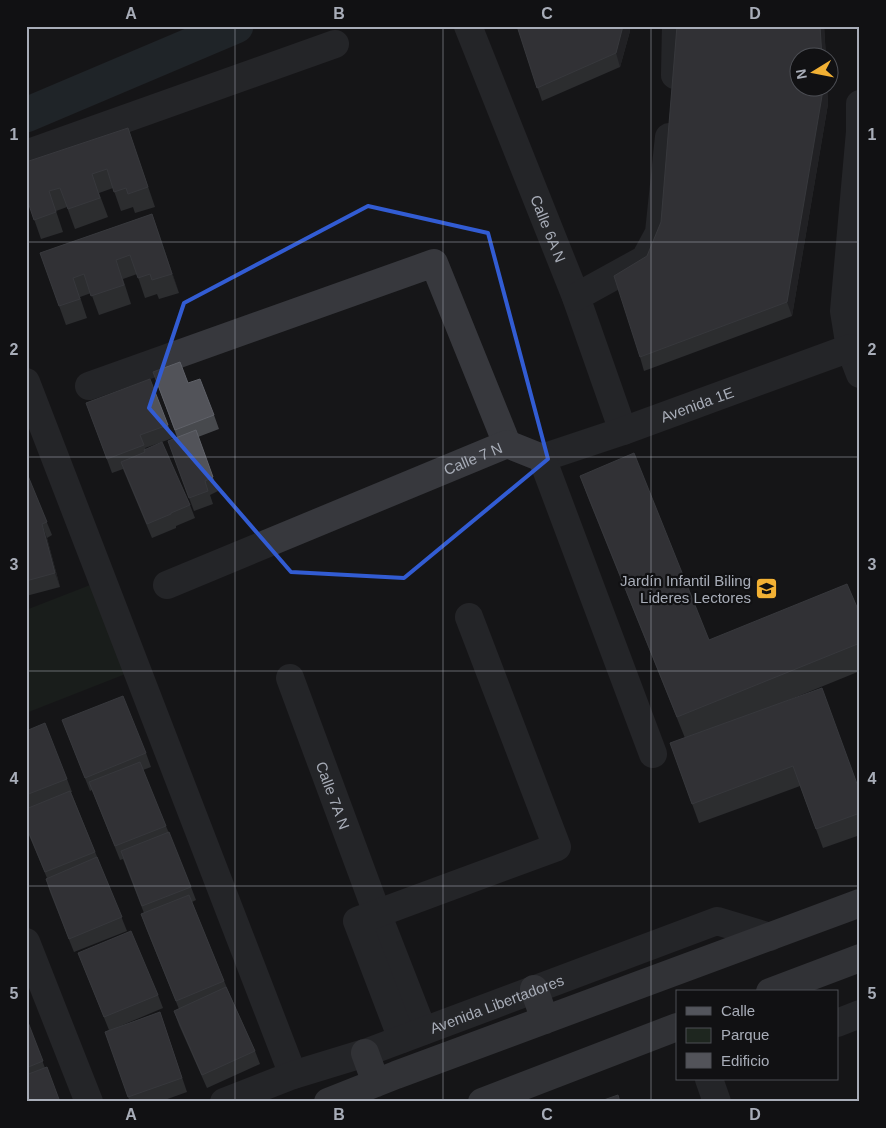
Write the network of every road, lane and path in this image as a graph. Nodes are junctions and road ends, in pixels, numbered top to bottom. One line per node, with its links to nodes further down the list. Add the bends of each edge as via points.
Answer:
1 (468, 26): 7 (street, Calle 6A N)
2 (676, 26): 7 (street, via 676,66 659,233 645,259)
3 (335, 44): 6 (street)
4 (860, 104): 5 (street)
5 (860, 132): 8 (street, via 844,311)
6 (26, 154)
7 (576, 297): 12 (street, Calle 6A N)
8 (850, 348): 9 (street); 12 (street, Avenida 1E)
9 (860, 374)
10 (26, 382): 32 (street)
11 (88, 386): 13 (street, via 434,263)
12 (623, 431): 14 (street, Avenida 1E)
13 (507, 444): 14 (street, Calle 7 N); 15 (street, Calle 7 N)
14 (542, 458): 18 (street)
15 (167, 585)
16 (469, 617): 20 (street, via 557,847)
17 (290, 678): 20 (street, Calle 7A N)
18 (653, 754)
19 (860, 903): 21 (main road)
20 (377, 913): 30 (street, Calle 7A N)
21 (770, 936): 24 (street, Avenida Libertadores, via 717,921); 27 (main road)
22 (26, 942): 36 (street)
23 (860, 958): 25 (main road)
24 (534, 989): 27 (main road); 30 (street, Avenida Libertadores)
25 (775, 990)
26 (860, 1014): 28 (street)
27 (545, 1020): 34 (main road)
28 (838, 1023)
29 (676, 1027): 35 (main road)
30 (413, 1035): 31 (street, Avenida Libertadores)
31 (365, 1052): 32 (street, Avenida Libertadores); 34 (main road)
32 (293, 1075): 37 (street, Avenida Libertadores)
33 (708, 1080): 40 (street)
34 (376, 1083): 38 (main road)
35 (516, 1096): 39 (main road)
36 (89, 1102)
37 (224, 1102)
38 (328, 1102)
39 (482, 1102)
40 (717, 1102)

